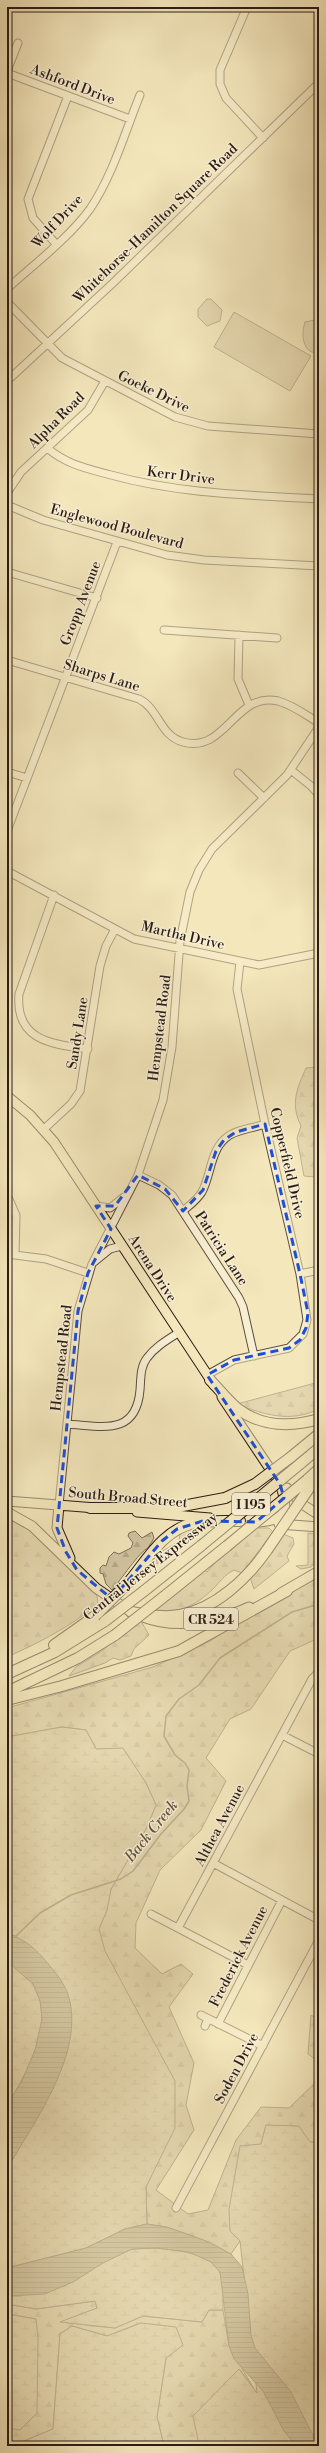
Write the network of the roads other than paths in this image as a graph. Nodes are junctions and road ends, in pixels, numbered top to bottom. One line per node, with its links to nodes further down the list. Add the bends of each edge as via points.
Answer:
1 (247, 7): 10 (street, via 220,70 220,84 226,98)
2 (313, 7): 3 (street)
3 (319, 10)
4 (18, 43): 5 (street)
5 (7, 72): 8 (street, Ashford Drive)
6 (319, 83): 10 (street, Whitehorse-Hamilton Square Road)
7 (140, 94): 9 (street, Wolf Drive)
8 (68, 96): 9 (street, Ashford Drive); 11 (street, via 28,199 33,218)
9 (130, 119): 11 (street, Wolf Drive, via 98,196 82,219)
10 (263, 138): 14 (street, Whitehorse-Hamilton Square Road)
11 (56, 244): 12 (street, Wolf Drive)
12 (7, 289)
13 (7, 302): 14 (street, Goeke Drive)
14 (47, 344): 15 (street, Whitehorse-Hamilton Square Road); 16 (street, Goeke Drive, via 62,358)
15 (7, 381)
16 (105, 381): 17 (street, Goeke Drive, via 175,417 196,424); 18 (street, Alpha Road, via 88,410)
17 (319, 434)
18 (47, 448): 19 (street, Alpha Road, via 20,472); 20 (street, Kerr Drive, via 68,463 149,486 193,492)
19 (7, 493)
20 (319, 499)
21 (7, 505): 22 (street, Englewood Boulevard, via 33,517)
22 (117, 542): 23 (street, Englewood Boulevard, via 185,558); 25 (street, Gropp Avenue)
23 (319, 566)
24 (7, 572): 25 (street)
25 (97, 598): 30 (street, Gropp Avenue)
26 (164, 630): 27 (street)
27 (239, 635): 28 (street); 31 (street, via 238,679)
28 (277, 638)
29 (7, 660): 30 (street, Sharps Lane)
30 (66, 677): 31 (street, Sharps Lane, via 144,702 154,711 170,736 189,743 203,743 216,737); 37 (street, Gropp Avenue)
31 (249, 705): 32 (street, Sharps Lane, via 263,700 278,701)
32 (319, 722)
33 (319, 728): 34 (street, Hempstead Road)
34 (291, 770): 38 (street); 39 (street, Hempstead Road)
35 (7, 772): 37 (street)
36 (238, 773): 39 (street)
37 (27, 778): 40 (street, Gropp Avenue)
38 (319, 795)
39 (264, 798): 44 (street, Hempstead Road, via 224,836 199,870 186,907)
40 (7, 831)
41 (7, 871): 42 (street, Martha Drive)
42 (54, 895): 43 (street, Martha Drive); 47 (street, via 19,994 19,1010 29,1030 42,1040)
43 (115, 929): 44 (street, Martha Drive, via 134,939); 47 (street, Sandy Lane, via 100,966)
44 (180, 949): 46 (street, Martha Drive); 51 (street, Hempstead Road, via 175,1027 168,1074 156,1126)
45 (319, 952): 46 (street, Martha Drive, via 267,964)
46 (240, 962): 49 (street, Copperfield Drive, via 237,989)
47 (88, 1049): 50 (street, Sandy Lane, via 82,1084 76,1098)
48 (7, 1096): 50 (main road, Arena Drive)
49 (265, 1124): 55 (street, via 236,1132 224,1140 216,1151 203,1190 195,1202); 62 (street, Copperfield Drive)
50 (44, 1129): 54 (main road, Arena Drive)
51 (138, 1175): 52 (street, Hempstead Road); 55 (street, Patricia Lane, via 165,1189)
52 (129, 1191): 54 (street, via 115,1206 105,1209); 56 (street, Hempstead Road)
53 (7, 1195): 58 (street, via 16,1215)
54 (96, 1206): 56 (main road, Arena Drive)
55 (183, 1211): 64 (street, Patricia Lane, via 239,1298)
56 (111, 1229): 57 (main road, Arena Drive); 59 (street, Hempstead Road)
57 (122, 1246): 59 (street, via 110,1249); 63 (main road, Arena Drive)
58 (11, 1255): 61 (street, via 46,1259)
59 (92, 1264): 61 (street, Hempstead Road)
60 (319, 1270): 62 (street)
61 (88, 1273): 67 (street, Hempstead Road, via 75,1327)
62 (300, 1274): 64 (street, Copperfield Drive, via 308,1313 303,1334 289,1348)
63 (178, 1333): 65 (main road, Arena Drive); 67 (street, via 158,1346 147,1358 142,1371 139,1402 129,1419 108,1427)
64 (254, 1356): 65 (street, Copperfield Drive, via 234,1360)
65 (209, 1377): 66 (highway, via 238,1409 254,1418 285,1424); 70 (main road, Arena Drive)
66 (319, 1419)
67 (67, 1424): 74 (street, Hempstead Road)
68 (319, 1434): 75 (highway, bridge, via 255,1484 225,1498 172,1508)
69 (319, 1448): 91 (highway, Central Jersey Expressway / I 195, bridge, via 105,1621 55,1652)
70 (266, 1464): 77 (main road, via 297,1499); 79 (main road, via 280,1484 285,1508 277,1520)
71 (319, 1469): 72 (highway, I 195)
72 (313, 1480): 88 (highway, bridge, via 268,1550 239,1582 196,1610 166,1617); 92 (highway, I 195, bridge, via 115,1635 78,1658)
73 (7, 1501): 74 (main road, South Broad Street)
74 (59, 1505): 75 (main road, South Broad Street); 84 (main road, via 59,1538)
75 (90, 1508): 78 (main road, South Broad Street)
76 (7, 1512): 84 (main road, CR 524, via 32,1526)
77 (319, 1515)
78 (240, 1521): 79 (main road, South Broad Street); 89 (highway, bridge, via 204,1521 177,1529 162,1540 127,1584 95,1616 59,1642)
79 (259, 1522): 80 (main road, South Broad Street)
80 (306, 1526): 81 (main road, South Broad Street); 82 (main road)
81 (319, 1527)
82 (319, 1530)
83 (319, 1568): 86 (main road)
84 (77, 1570): 88 (main road, CR 524, via 96,1588)
85 (319, 1571): 86 (main road, CR 524)
86 (305, 1580): 87 (main road, CR 524)
87 (287, 1591): 88 (main road, CR 524, via 239,1612 194,1622 160,1622); 93 (highway, via 180,1651)
88 (132, 1612)
89 (7, 1668)
90 (319, 1672): 94 (street, Althea Avenue, via 312,1679)
91 (7, 1674)
92 (7, 1692)
93 (7, 1700)
94 (282, 1735): 95 (street); 96 (street, Althea Avenue)
95 (319, 1754)
96 (213, 1863): 97 (street); 100 (street, Althea Avenue)
97 (282, 1900): 99 (street); 102 (street, Frederick Avenue)
98 (151, 1914): 100 (street)
99 (319, 1920)
100 (178, 1928): 102 (street)
101 (319, 1940): 105 (street, Soden Drive)
102 (248, 1965): 103 (street, Frederick Avenue)
103 (218, 2024): 104 (street, via 205,2017); 105 (street)
104 (205, 2026)
105 (263, 2046): 106 (street, Soden Drive)
106 (176, 2208)

